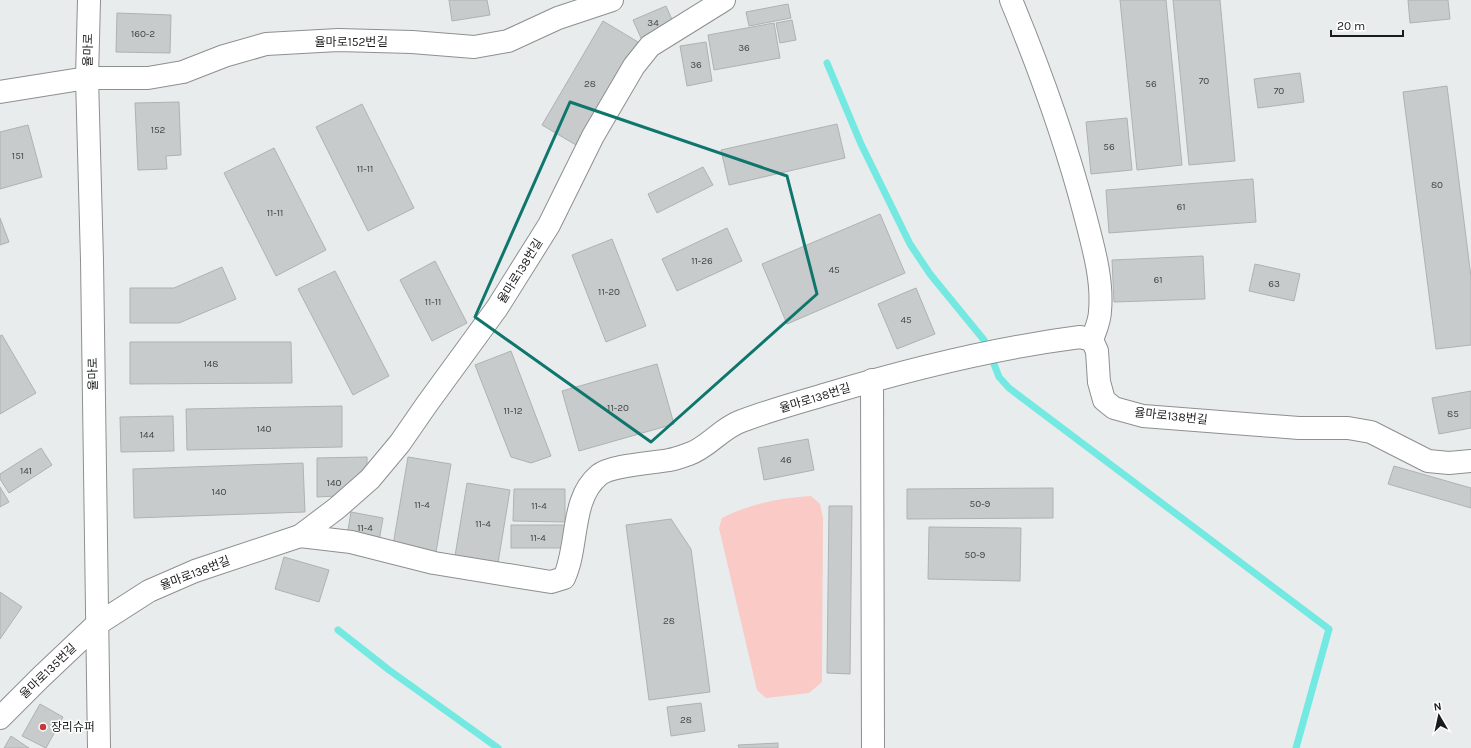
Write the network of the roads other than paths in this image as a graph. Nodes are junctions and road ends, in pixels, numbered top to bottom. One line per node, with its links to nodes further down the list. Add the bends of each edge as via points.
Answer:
1 (89, 0): 5 (street, 율마로)
2 (612, 0): 5 (street, 율마로152번길, via 558,18 508,41 474,47 338,40 266,44 224,56 183,72 148,78)
3 (724, 0): 10 (street, 율마로138번길, via 650,46 638,61 594,136 549,225 497,308 400,443 370,479)
4 (1011, 0): 7 (street, via 1039,69 1077,185 1091,237 1099,278 1100,312)
5 (88, 78): 6 (street, 율마로152번길); 11 (street, 율마로)
6 (0, 92)
7 (1092, 340): 8 (street, 율마로138번길, via 1080,337 1007,348); 9 (street, 율마로138번길, via 1097,351 1099,382 1104,400 1114,408 1144,416 1298,428 1348,428 1371,432 1428,461)
8 (872, 380): 10 (street, 율마로138번길, via 737,423 692,453 670,460 622,467 601,474 587,488 582,502 570,566 564,578 551,582 434,563 351,542); 14 (street)
9 (1471, 461)
10 (300, 536): 11 (street, 율마로138번길, via 195,571 149,591)
11 (96, 625): 12 (street, 율마로135번길); 13 (street, 율마로)
12 (0, 718)
13 (99, 748)
14 (873, 748)

